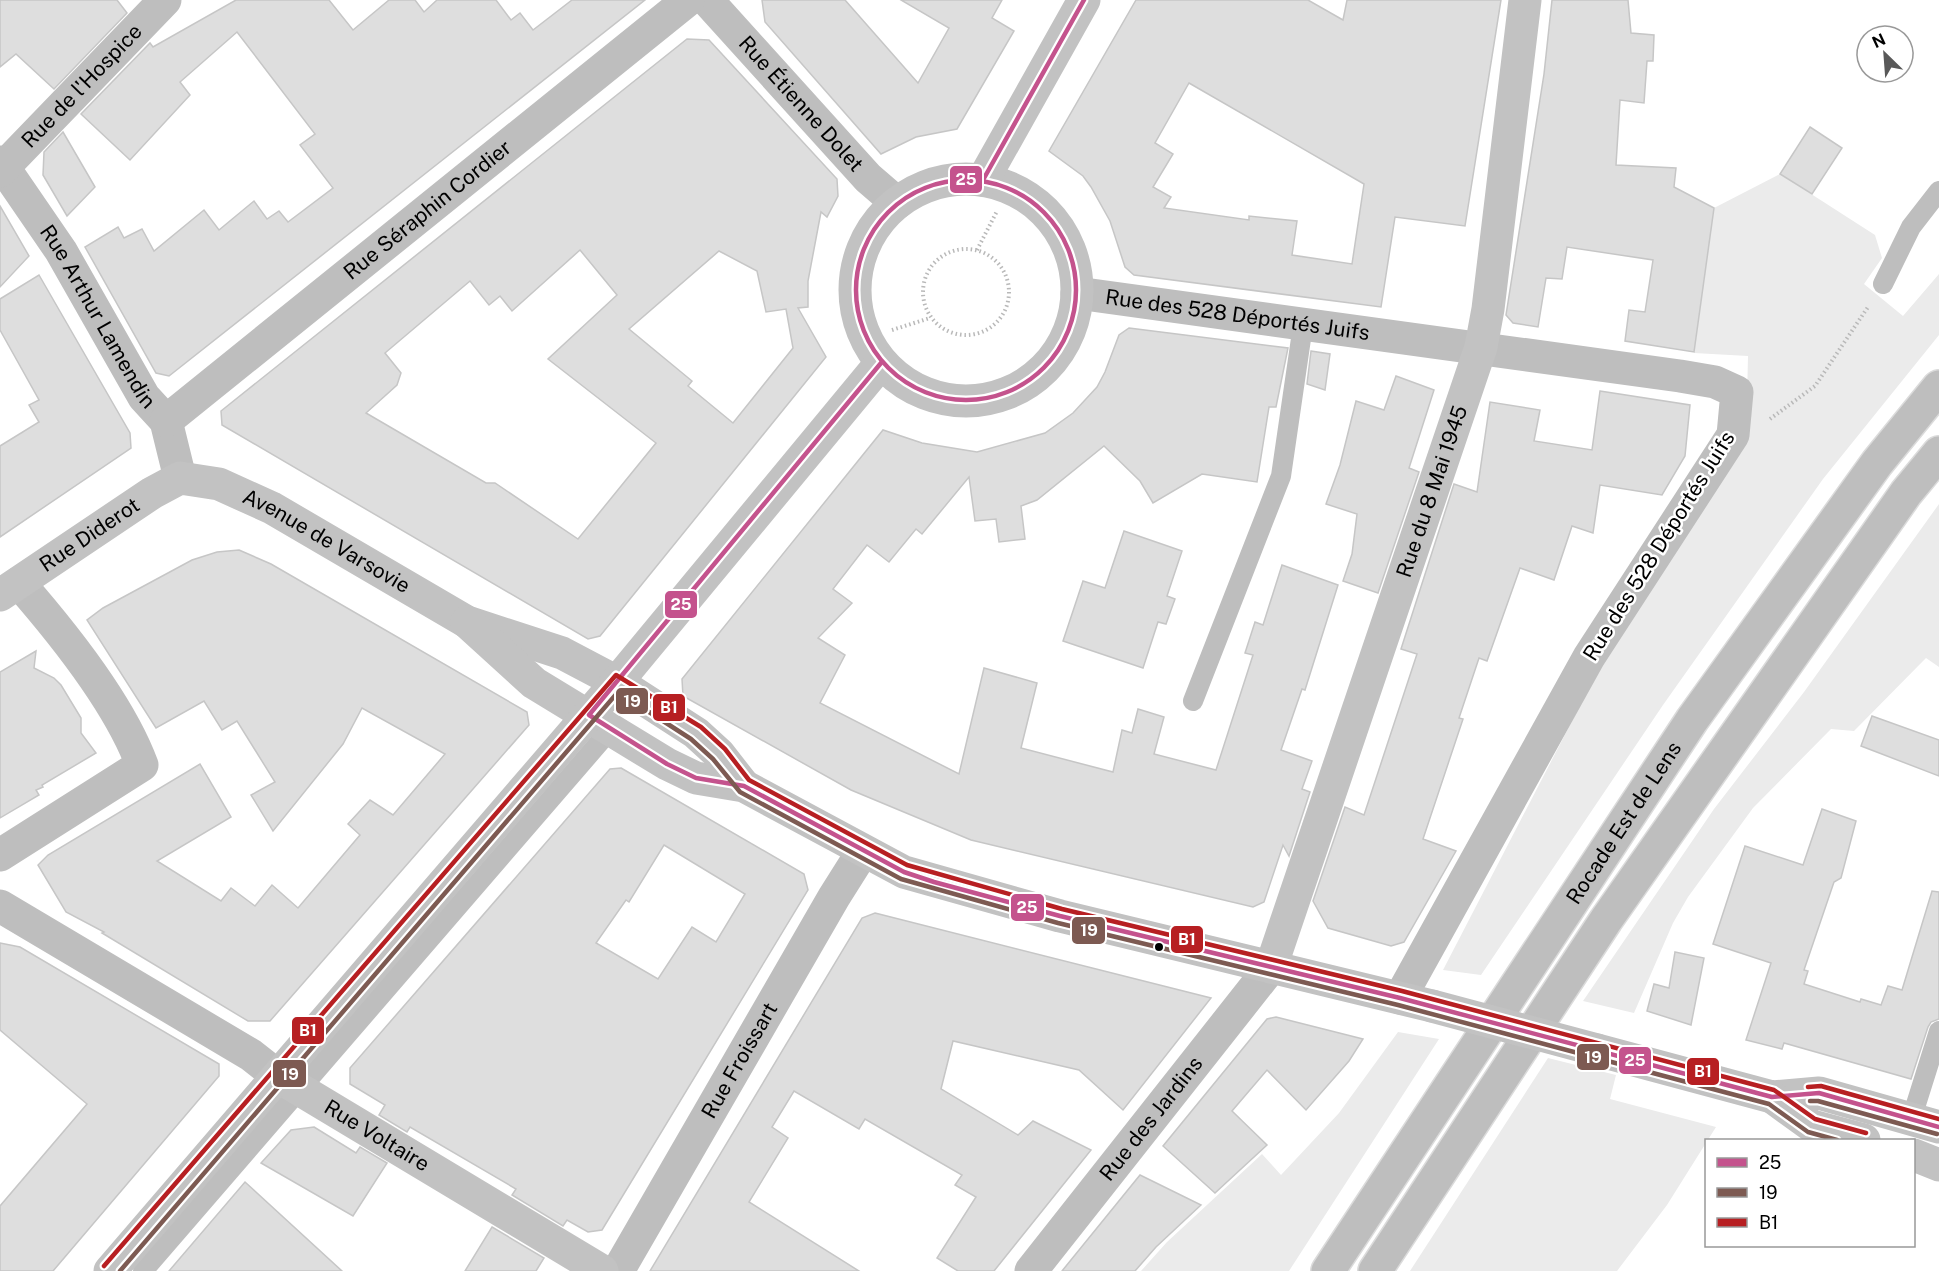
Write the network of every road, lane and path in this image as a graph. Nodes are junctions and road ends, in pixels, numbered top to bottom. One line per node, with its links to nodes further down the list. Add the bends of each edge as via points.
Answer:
1 (165, 0): 6 (main road, Rue de l'Hospice)
2 (688, 0): 18 (main road, Rue Séraphin Cordier)
3 (707, 0): 9 (main road, Rue Étienne Dolet, via 868,178)
4 (1084, 0): 7 (main road)
5 (1525, 0): 15 (main road, Rue du 8 Mai 1945, via 1488,309)
6 (1, 168): 18 (main road, Rue Arthur Lamendin, via 61,251 144,397)
7 (996, 184): 9 (main road, via 953,180 924,188); 10 (path); 12 (main road, via 1039,207 1052,220 1075,267)
8 (1939, 191): 11 (lane, via 1911,227)
9 (897, 203): 16 (main road, via 877,224 862,250 855,279 856,309)
10 (977, 250): 13 (path, via 947,252 926,274 922,289); 13 (path, via 1002,267 1010,296 1006,310 985,332 970,336 955,335)
11 (1883, 284): 19 (path, via 1815,386 1777,416)
12 (1077, 293): 14 (main road, Rue des 528 Déportés Juifs); 16 (main road, via 1070,331 1050,364 1021,388 985,400 946,400 910,387)
13 (930, 318): 16 (path)
14 (1303, 325): 15 (main road, Rue des 528 Déportés Juifs); 25 (lane, via 1281,476)
15 (1480, 347): 19 (main road, Rue des 528 Déportés Juifs, via 1715,382 1737,392); 31 (main road, Rue du 8 Mai 1945)
16 (873, 350): 24 (main road)
17 (1939, 387): 46 (main road, Rocade Est de Lens, via 1877,463 1692,720)
18 (166, 421): 21 (main road, Rue Arthur Lamendin)
19 (1733, 435): 32 (main road, Rue des 528 Déportés Juifs, via 1589,657)
20 (1939, 453): 47 (main road, Rocade Est de Lens, via 1899,502 1612,910)
21 (180, 478): 22 (main road, Rue Diderot); 23 (main road, Avenue de Varsovie, via 219,484 254,499)
22 (9, 589): 29 (main road, via 56,625 132,737 142,765)
23 (467, 622): 24 (main road, Avenue de Varsovie, via 562,653); 26 (main road, Avenue de Varsovie, via 534,683)
24 (617, 682): 26 (main road); 27 (main road, Avenue de Varsovie, via 696,733)
25 (1193, 701)
26 (600, 722): 27 (main road, Avenue de Varsovie, via 696,778); 34 (main road)
27 (744, 786): 28 (main road, Avenue de Varsovie)
28 (863, 851): 31 (main road, Avenue de Varsovie, via 934,882); 44 (main road, Rue Froissart)
29 (0, 855)
30 (0, 906): 34 (main road, Rue Voltaire, via 251,1055)
31 (1271, 968): 32 (main road, Avenue de Varsovie); 45 (main road, Rue des Jardins)
32 (1400, 998): 35 (main road, Avenue de Varsovie, bridge)
33 (1939, 1031): 36 (lane)
34 (290, 1084): 41 (main road); 42 (lane); 43 (main road, Rue Voltaire)
35 (1772, 1097): 36 (main road, Avenue de Varsovie, via 1819,1093); 37 (main road, Avenue de Varsovie, via 1812,1126)
36 (1921, 1129): 38 (lane, via 1920,1142)
37 (1860, 1139)
38 (1939, 1150)
39 (1915, 1155): 40 (main road)
40 (1939, 1165)
41 (110, 1271)
42 (143, 1271)
43 (602, 1271)
44 (618, 1271)
45 (1031, 1271)
46 (1328, 1271)
47 (1375, 1271)

